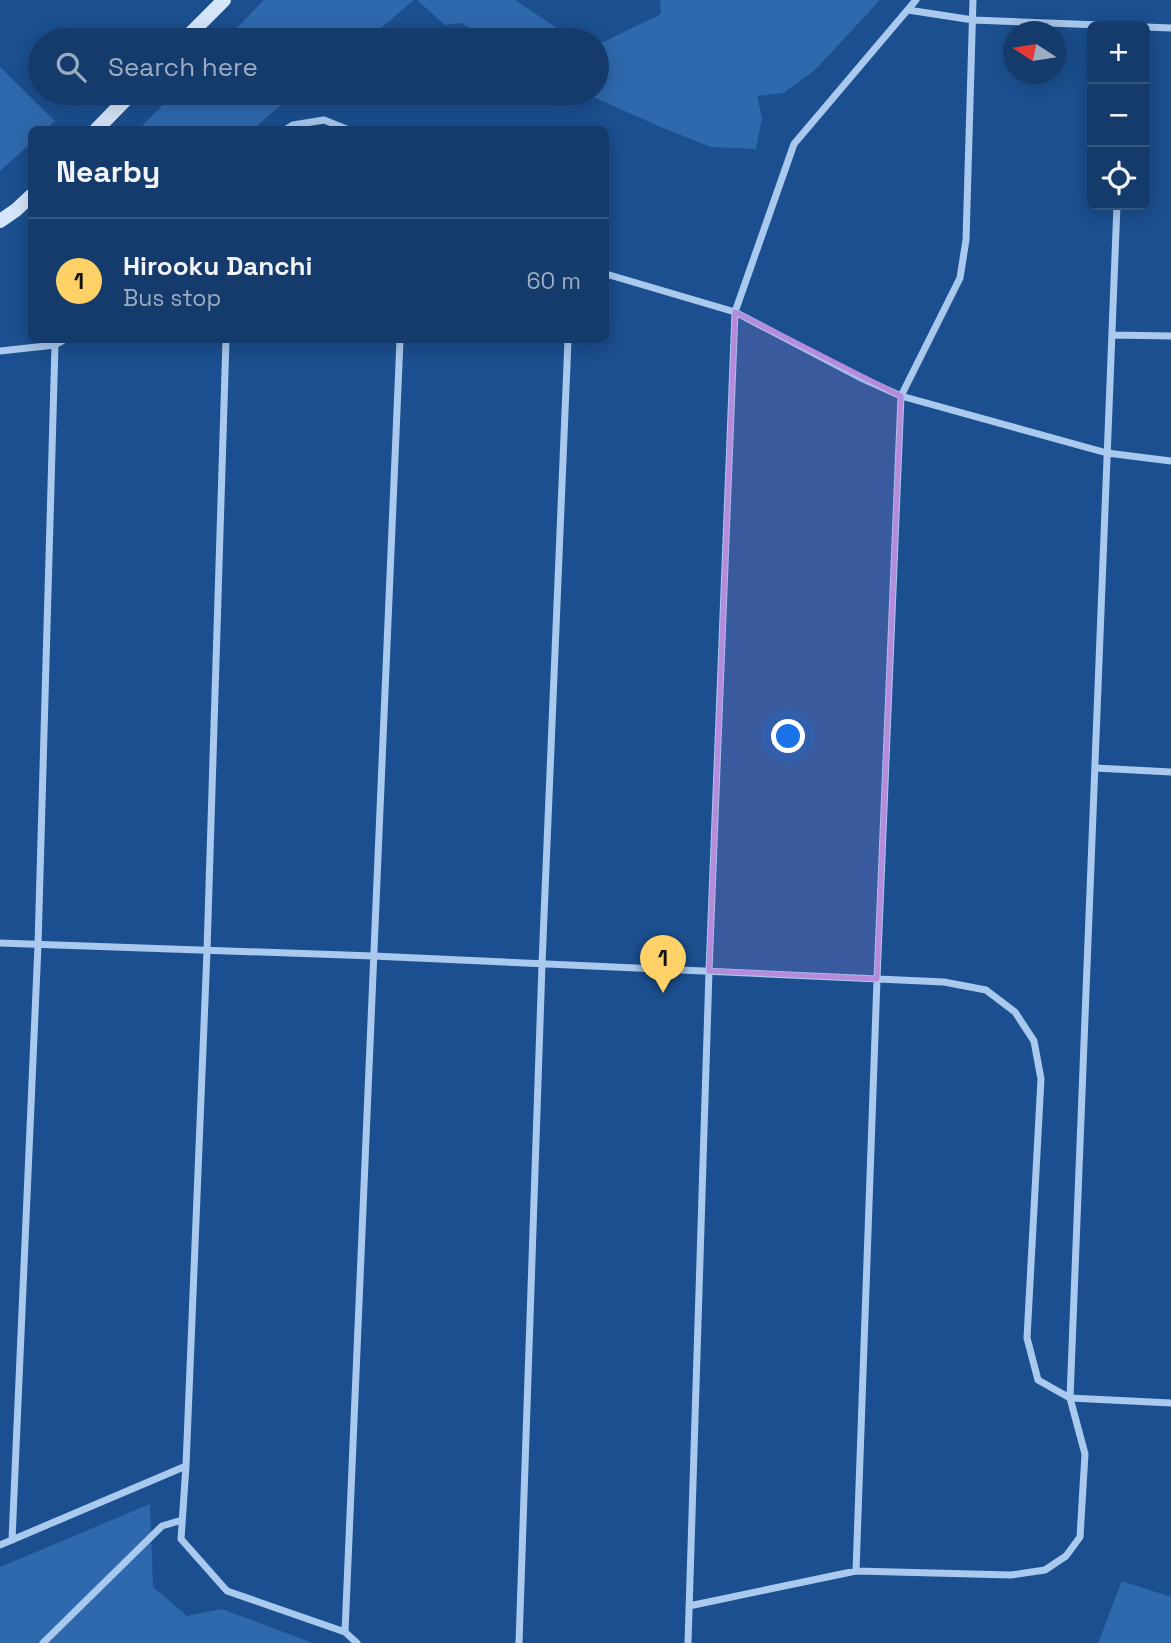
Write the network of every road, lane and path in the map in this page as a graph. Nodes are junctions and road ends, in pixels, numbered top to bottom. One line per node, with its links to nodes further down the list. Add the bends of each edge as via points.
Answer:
1 (224, 0): 8 (main road)
2 (916, 0): 4 (street)
3 (973, 0): 5 (street)
4 (908, 10): 5 (street); 18 (street, via 794,144)
5 (973, 20): 6 (street); 27 (street, via 966,240 960,278)
6 (1087, 24)
7 (1150, 27): 9 (street)
8 (196, 28)
9 (1171, 28)
10 (120, 105): 11 (main road)
11 (100, 126)
12 (291, 126): 13 (street, via 324,120)
13 (338, 126)
14 (28, 199): 16 (main road)
15 (1117, 210): 19 (street)
16 (0, 222)
17 (609, 275): 18 (street)
18 (734, 312): 27 (street); 37 (street)
19 (1112, 335): 20 (street); 28 (street)
20 (1171, 336)
21 (59, 343): 25 (street)
22 (226, 343): 34 (street)
23 (400, 343): 35 (street)
24 (568, 343): 36 (street)
25 (55, 345): 26 (street); 33 (street)
26 (0, 351)
27 (901, 396): 28 (street); 38 (street)
28 (1107, 453): 29 (street); 30 (street)
29 (1171, 461)
30 (1095, 768): 31 (street); 39 (street)
31 (1171, 772)
32 (0, 943): 33 (street)
33 (38, 945): 34 (street); 43 (street)
34 (207, 951): 35 (street); 41 (street)
35 (373, 956): 36 (street); 47 (street)
36 (542, 964): 37 (street); 50 (street)
37 (709, 971): 38 (street); 46 (street)
38 (877, 979): 39 (street, via 944,982 986,990 1015,1012 1034,1041 1041,1079 1027,1338 1038,1380); 45 (street)
39 (1070, 1398): 40 (street); 45 (street, via 1085,1454 1080,1537 1066,1556 1045,1570 1011,1575)
40 (1171, 1403)
41 (186, 1466): 42 (street); 43 (street)
42 (182, 1520): 47 (street, via 181,1539 227,1591); 48 (street, via 162,1526)
43 (12, 1540): 44 (street)
44 (0, 1545)
45 (856, 1571): 46 (street)
46 (689, 1606): 51 (street)
47 (345, 1632): 49 (street)
48 (43, 1643)
49 (357, 1643)
50 (519, 1643)
51 (688, 1643)

